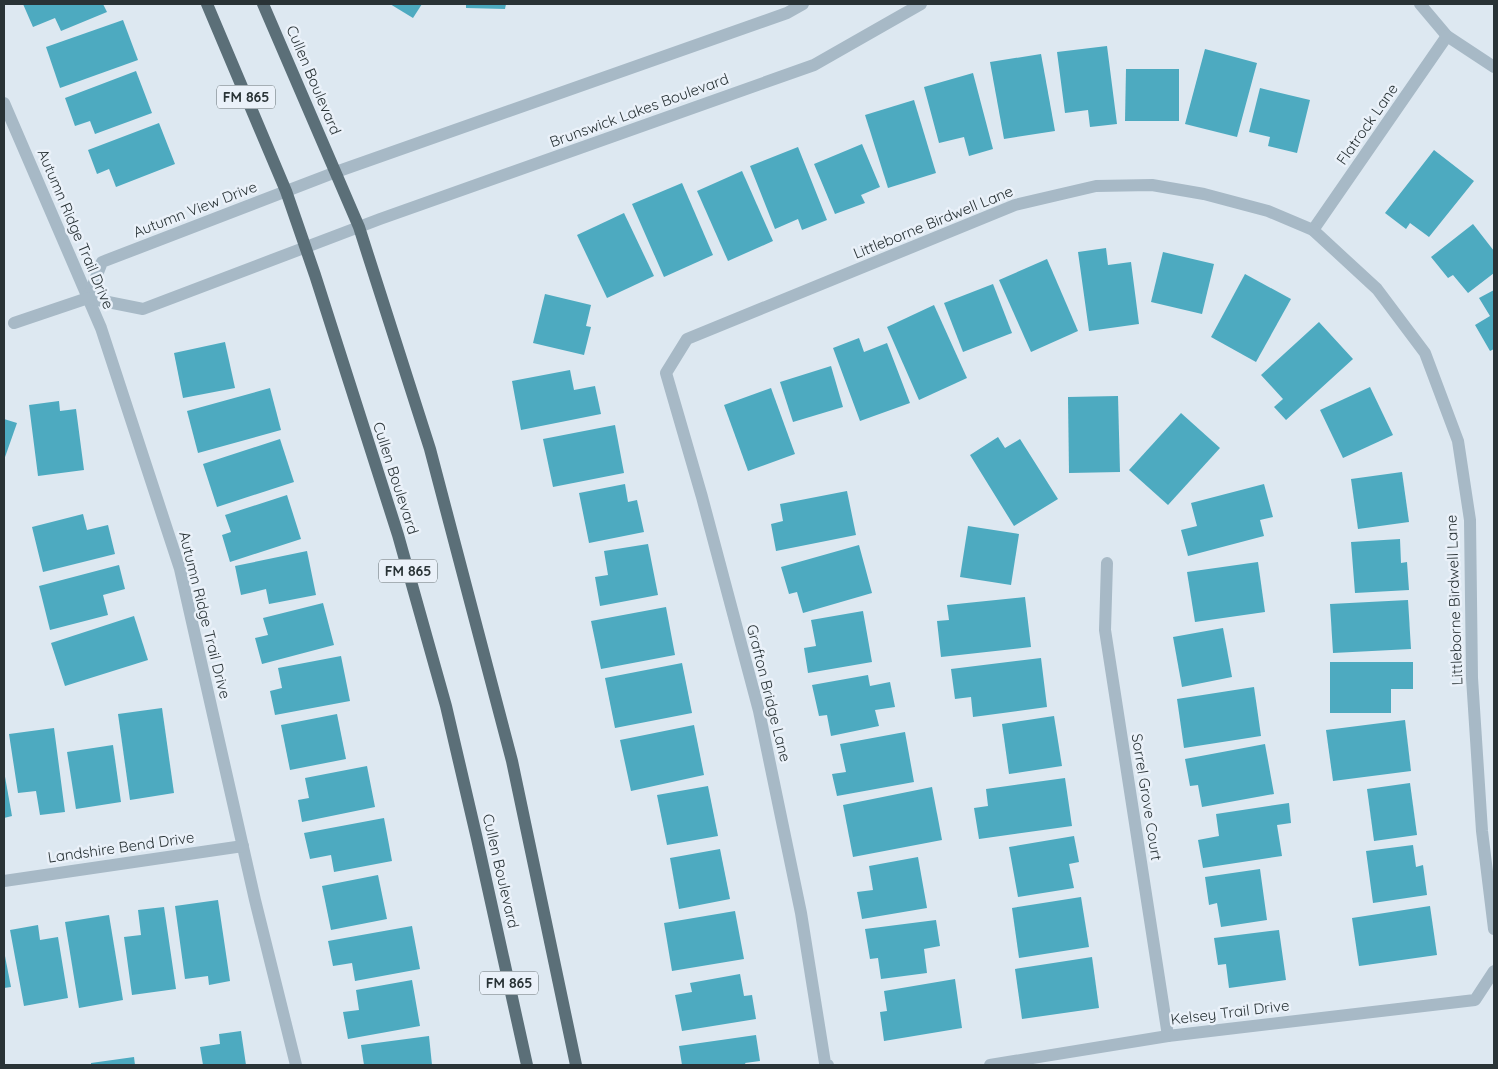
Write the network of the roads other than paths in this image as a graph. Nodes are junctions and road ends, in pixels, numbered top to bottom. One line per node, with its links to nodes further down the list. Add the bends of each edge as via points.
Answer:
1 (207, 4): 10 (main road, Cullen Boulevard / FM 865)
2 (263, 4): 9 (main road, Cullen Boulevard / FM 865)
3 (803, 4): 9 (street, via 787,13)
4 (921, 4): 11 (street, Brunswick Lakes Boulevard, via 814,64)
5 (1420, 4): 6 (street)
6 (1447, 36): 7 (street); 12 (street, Flatrock Lane)
7 (1494, 67)
8 (4, 103): 14 (street, Autumn Ridge Trail Drive)
9 (336, 172): 10 (street, Autumn View Drive); 11 (main road, Cullen Boulevard / FM 865)
10 (286, 191): 13 (main road, Cullen Boulevard / FM 865); 14 (street, Autumn View Drive, via 102,262)
11 (359, 227): 13 (street); 25 (main road, Cullen Boulevard / FM 865, via 430,449 512,761)
12 (1313, 230): 16 (street, Littleborne Birdwell Lane, via 1268,211 1204,194 1152,185 1096,186 1015,205); 20 (street, Littleborne Birdwell Lane, via 1377,289 1425,353 1458,441 1470,520 1472,678 1482,831)
13 (306, 247): 14 (street, via 143,309); 24 (main road, Cullen Boulevard / FM 865, via 398,535 446,706)
14 (88, 298): 15 (street); 18 (street, Autumn Ridge Trail Drive, via 101,328 180,569)
15 (14, 323)
16 (688, 339): 26 (street, Grafton Bridge Lane, via 666,373 758,711 801,913 825,1063)
17 (1107, 563): 22 (street, Sorrel Grove Court, via 1105,630)
18 (243, 846): 19 (street, Landshire Bend Drive); 23 (street, Autumn Ridge Trail Drive)
19 (4, 881)
20 (1494, 929)
21 (1494, 971): 22 (street, Kelsey Trail Drive, via 1475,1000)
22 (1168, 1036): 27 (street, Kelsey Trail Drive)
23 (296, 1065)
24 (527, 1065)
25 (576, 1065)
26 (828, 1065)
27 (990, 1065)

